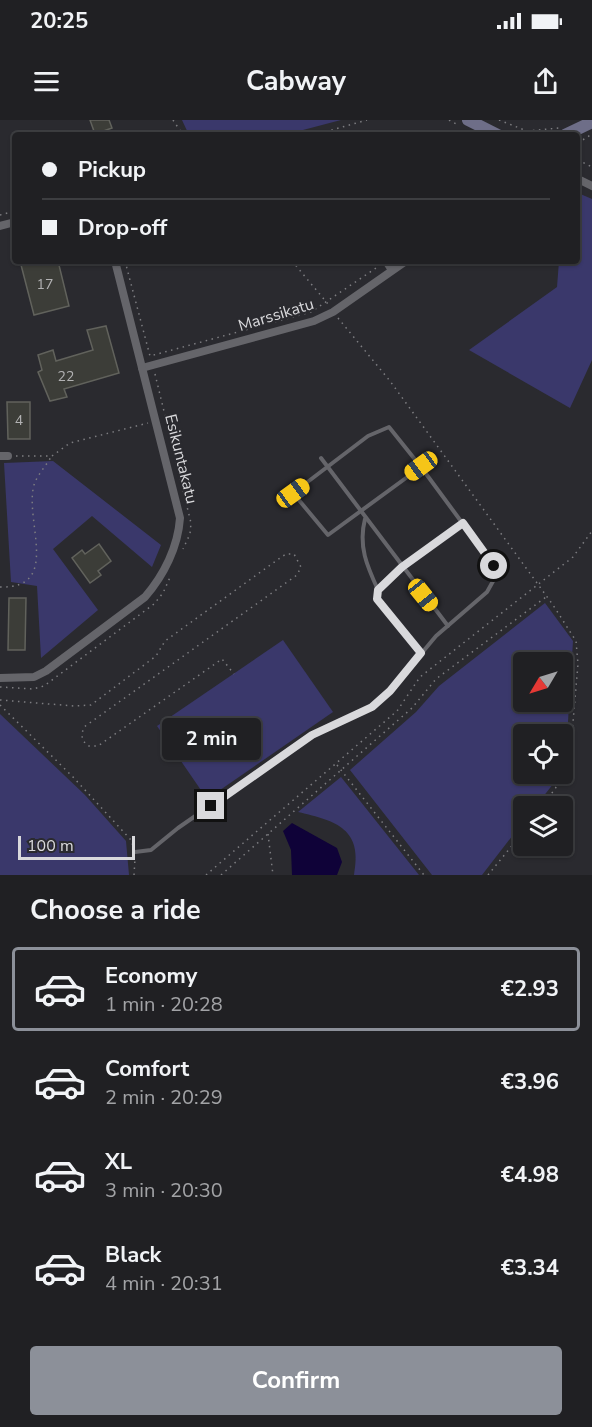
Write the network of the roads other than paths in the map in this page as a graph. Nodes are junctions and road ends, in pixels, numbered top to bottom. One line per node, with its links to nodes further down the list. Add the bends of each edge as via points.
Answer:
1 (468, 120): 2 (street)
2 (492, 132)
3 (115, 264): 7 (street, Esikuntakatu)
4 (388, 264): 6 (street)
5 (401, 264): 6 (street, Marssikatu)
6 (392, 270): 7 (street, Marssikatu, via 315,321)
7 (142, 368): 18 (street, Esikuntakatu, via 180,518 175,547 145,597 46,671 34,677)
8 (321, 458): 10 (lane)
9 (421, 466): 10 (lane, via 389,427 368,436); 11 (lane); 13 (lane)
10 (328, 468): 11 (lane); 11 (lane, via 293,493 328,535)
11 (359, 511): 12 (lane)
12 (365, 519): 14 (lane); 15 (lane, via 364,559)
13 (463, 523): 14 (lane); 16 (lane, via 497,574 487,592)
14 (402, 567): 15 (lane); 16 (lane)
15 (378, 590): 17 (lane, via 377,599)
16 (448, 626): 17 (lane)
17 (421, 653): 19 (lane, via 372,707 312,735 151,850)
18 (0, 678)
19 (135, 852)

